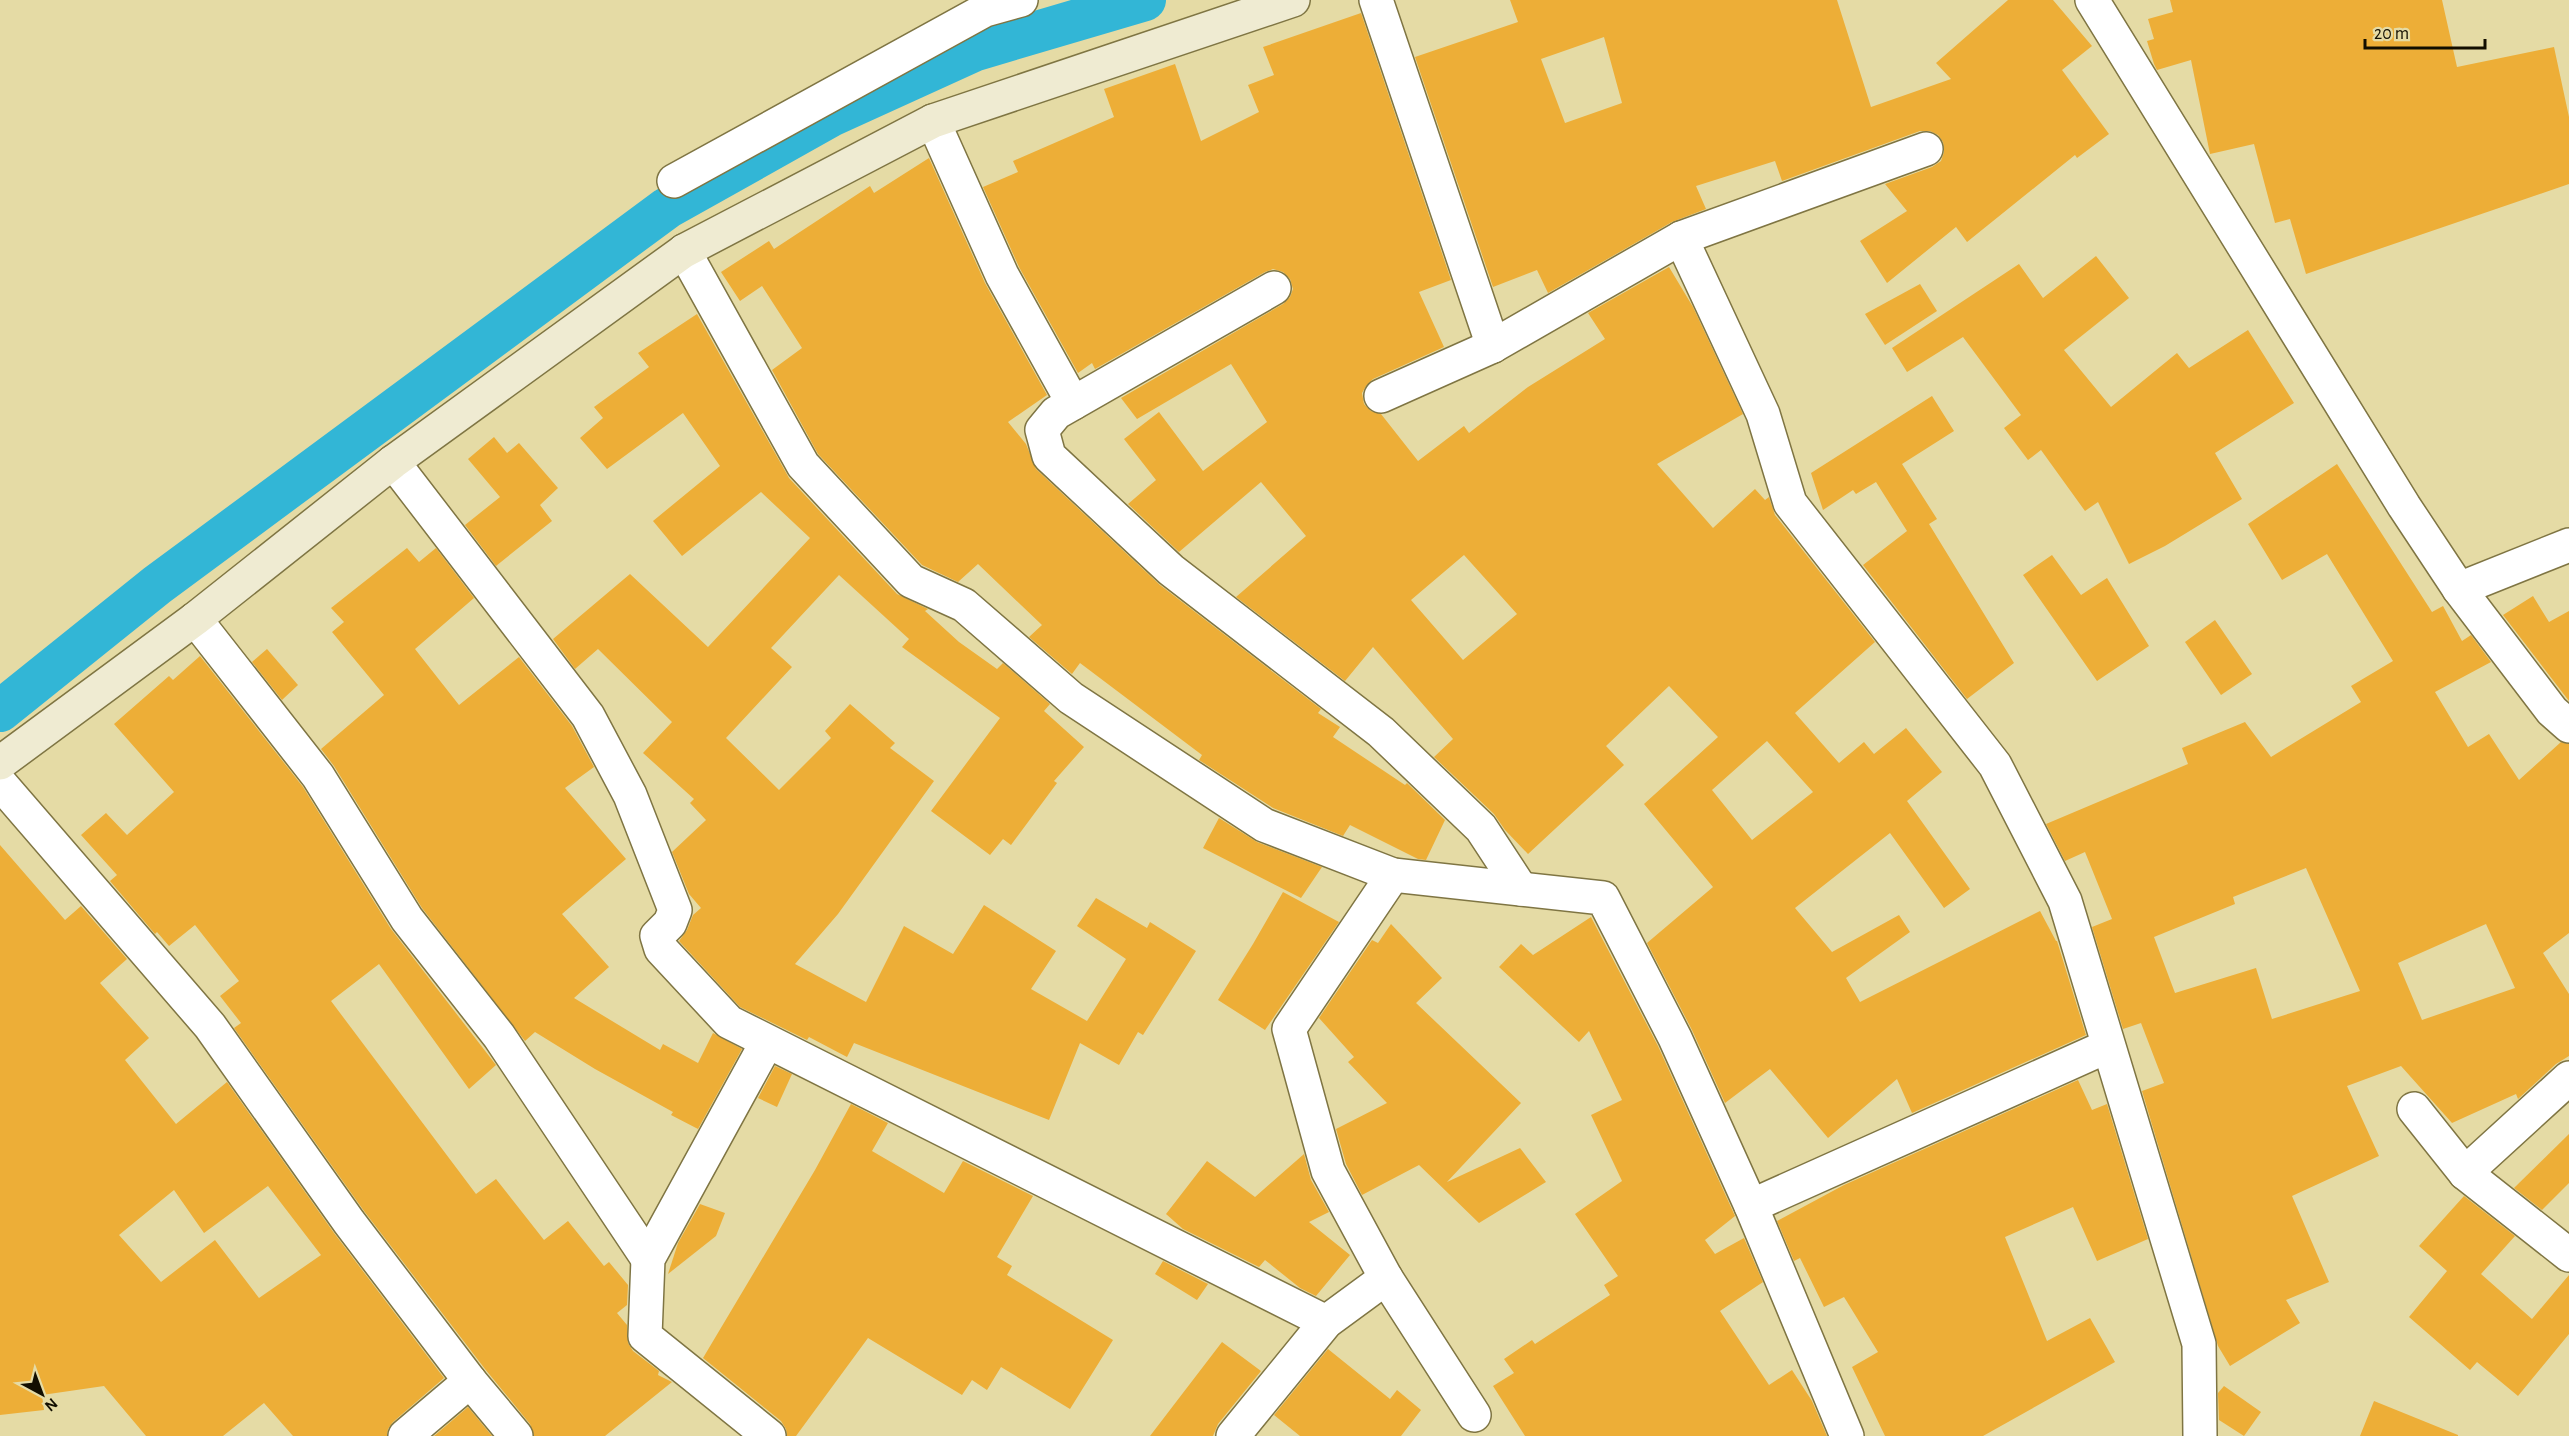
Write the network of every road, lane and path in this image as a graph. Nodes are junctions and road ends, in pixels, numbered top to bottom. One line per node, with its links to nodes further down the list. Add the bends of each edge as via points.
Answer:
1 (1021, 0): 5 (street)
2 (1293, 0): 6 (street)
3 (1376, 0): 12 (street)
4 (2092, 0): 17 (street)
5 (985, 5): 8 (street)
6 (933, 121): 10 (street); 14 (street, via 1002,275)
7 (1926, 149): 9 (street)
8 (674, 181)
9 (1681, 238): 12 (street); 25 (street, via 1763,414 1790,503 1995,765 2065,901)
10 (684, 251): 15 (street); 22 (street, via 803,465 911,581 964,605 1071,698 1264,825)
11 (1274, 288): 14 (street)
12 (1493, 345): 13 (street)
13 (1381, 396)
14 (1073, 403): 23 (street, via 1056,413 1042,429 1049,456 1171,570 1381,732 1480,828)
15 (393, 462): 18 (street); 24 (street, via 588,716 630,795 675,910 670,923 657,936 661,949 729,1022)
16 (2569, 545): 17 (street)
17 (2459, 589): 19 (street, via 2552,711)
18 (195, 619): 20 (street); 31 (street, via 318,776 407,919 500,1036)
19 (2569, 726)
20 (0, 763)
21 (0, 783): 34 (street, via 210,1026 349,1222)
22 (1393, 875): 23 (street); 32 (street, via 1289,1029 1328,1171)
23 (1521, 889): 29 (street, via 1603,898 1675,1038)
24 (767, 1042): 31 (street); 33 (street)
25 (2108, 1046): 29 (street); 41 (street, via 2199,1344)
26 (2569, 1078): 28 (street)
27 (2414, 1109): 28 (street)
28 (2465, 1173): 30 (street)
29 (1751, 1206): 40 (street)
30 (2569, 1255)
31 (648, 1259): 38 (street, via 645,1336)
32 (1386, 1278): 33 (street); 35 (street)
33 (1326, 1322): 39 (street)
34 (470, 1381): 36 (street); 37 (street)
35 (1474, 1415)
36 (405, 1436)
37 (516, 1436)
38 (769, 1436)
39 (1233, 1436)
40 (1847, 1436)
41 (2200, 1436)

